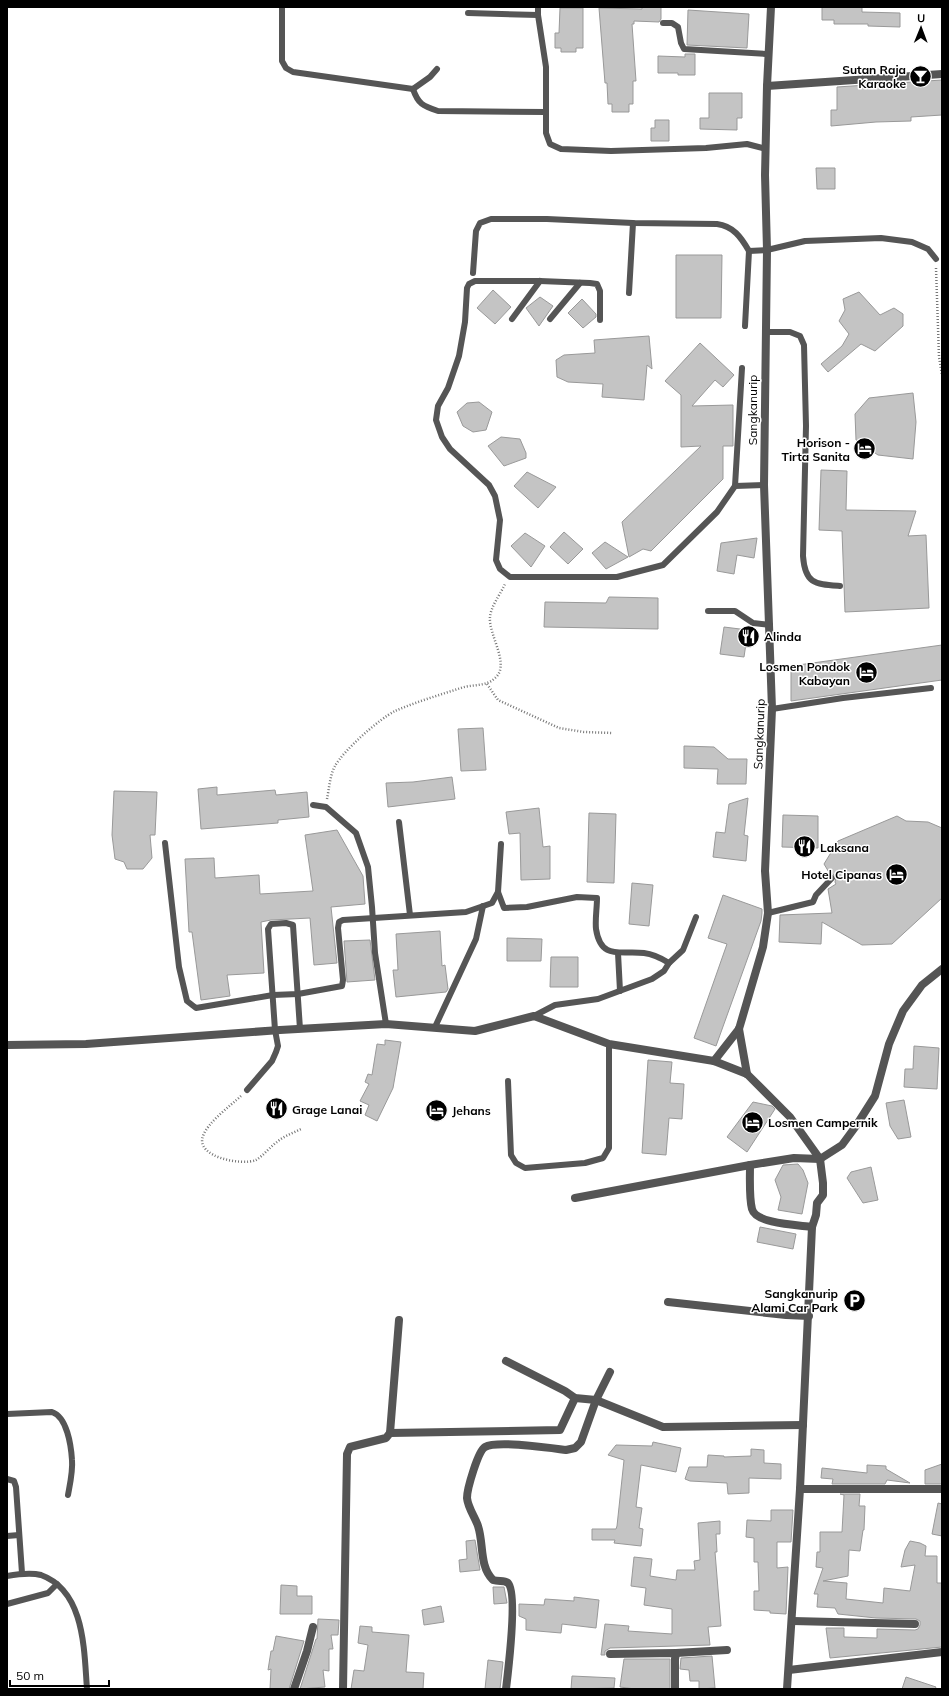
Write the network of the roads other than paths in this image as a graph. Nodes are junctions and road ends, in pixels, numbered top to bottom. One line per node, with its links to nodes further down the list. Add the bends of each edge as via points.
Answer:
1 (282, 7): 11 (lane, via 282,61 286,68 293,72)
2 (538, 7): 5 (lane)
3 (771, 7): 7 (street, Sangkanurip)
4 (468, 13): 5 (lane)
5 (538, 15): 12 (lane, via 546,67)
6 (664, 23): 7 (lane, via 672,23 678,27 684,50)
7 (768, 54): 10 (street, Sangkanurip)
8 (437, 69): 11 (lane)
9 (942, 74): 10 (street)
10 (766, 86): 13 (street, Sangkanurip)
11 (413, 89): 12 (lane, via 416,99 424,106 438,110)
12 (546, 112): 13 (lane, via 546,133 550,144 561,149 611,151 747,144)
13 (766, 149): 15 (street, Sangkanurip)
14 (633, 223): 16 (lane, via 727,225 741,238); 18 (lane, via 491,218 480,223 476,231); 21 (lane)
15 (767, 250): 16 (lane); 17 (lane, via 805,241 881,238 912,242 928,248); 26 (street, Sangkanurip)
16 (749, 251): 25 (lane)
17 (936, 259)
18 (473, 274)
19 (540, 281): 20 (lane); 22 (lane); 29 (lane, via 475,281 469,284 459,356 448,388 438,406 436,420 450,449 489,485 495,496 500,520 496,560 500,569 510,577 617,577 663,565 717,512)
20 (580, 283): 23 (lane); 24 (lane, via 597,284 600,292)
21 (628, 293)
22 (512, 319)
23 (550, 319)
24 (600, 320)
25 (745, 326)
26 (765, 332): 28 (street, Sangkanurip); 30 (lane, via 790,332 800,336 804,345 804,568 809,577 818,584)
27 (742, 368): 29 (lane)
28 (764, 485): 29 (lane); 32 (street, Sangkanurip)
29 (735, 486)
30 (840, 586)
31 (708, 611): 32 (lane, via 735,612 752,623)
32 (770, 625): 34 (street, Sangkanurip)
33 (931, 688): 34 (lane, via 844,698)
34 (772, 710): 42 (street, Sangkanurip, via 765,871)
35 (313, 806): 45 (lane, via 326,807 356,833 368,867)
36 (399, 822): 43 (lane)
37 (165, 843): 51 (lane, via 179,967 187,1001 196,1008)
38 (501, 844): 40 (lane)
39 (832, 878): 42 (lane, via 816,894 813,902)
40 (498, 892): 41 (lane, via 492,903); 46 (lane, via 504,908 527,907 577,897 597,898 596,928 601,944 610,952)
41 (483, 906): 43 (lane, via 466,912); 54 (lane, via 476,939)
42 (768, 912): 56 (street, Sangkanurip, via 763,947)
43 (410, 916): 45 (lane)
44 (696, 916): 47 (lane, via 683,950)
45 (372, 918): 50 (lane, via 339,922 342,986); 53 (lane, via 378,979)
46 (618, 953): 47 (lane, via 645,953); 49 (lane)
47 (669, 963): 49 (lane, via 664,971 652,979)
48 (942, 969): 64 (street, via 922,984 903,1011 889,1044 875,1096 856,1126 842,1145)
49 (620, 991): 52 (lane, via 598,999 555,1005)
50 (298, 994): 51 (lane); 51 (lane, via 293,925 286,922 271,924 268,929); 55 (lane)
51 (273, 995): 57 (lane)
52 (534, 1016): 54 (street, via 475,1031); 58 (street)
53 (386, 1024): 54 (street); 55 (street)
54 (435, 1027)
55 (300, 1029): 57 (street)
56 (739, 1029): 60 (street, Sangkanurip); 61 (street)
57 (275, 1030): 59 (street, via 86,1044); 63 (lane, via 278,1046 274,1057)
58 (609, 1044): 60 (street); 62 (lane, via 608,1148 603,1158 585,1163 525,1168 516,1163 511,1155)
59 (7, 1045)
60 (714, 1061): 61 (street)
61 (747, 1074): 64 (street, via 790,1117)
62 (508, 1081)
63 (247, 1090)
64 (820, 1159): 65 (street, via 794,1158); 67 (street, via 822,1195 817,1203)
65 (750, 1165): 66 (street); 67 (street, via 752,1210 758,1217)
66 (575, 1198)
67 (812, 1227): 69 (street)
68 (668, 1302): 69 (street)
69 (809, 1316): 76 (street)
70 (399, 1320): 77 (street)
71 (506, 1361): 73 (street)
72 (610, 1372): 74 (street)
73 (576, 1398): 74 (street); 77 (street, via 560,1430)
74 (596, 1400): 76 (street, via 663,1427); 99 (street, via 581,1442 575,1448 566,1450 499,1444 485,1447 479,1453 467,1496 468,1504 478,1527 484,1564 489,1576 493,1580 510,1584 513,1593)
75 (7, 1414): 81 (lane, via 52,1412 65,1422 73,1461)
76 (802, 1425): 79 (street)
77 (390, 1433): 98 (street, via 386,1438 350,1447 347,1454)
78 (7, 1479): 82 (lane, via 14,1481 16,1487)
79 (800, 1489): 80 (street); 88 (street)
80 (942, 1489)
81 (68, 1494)
82 (19, 1535): 83 (lane); 84 (lane)
83 (7, 1536)
84 (22, 1573): 85 (lane); 86 (lane, via 40,1575)
85 (7, 1576)
86 (57, 1584): 87 (lane, via 48,1593); 96 (lane, via 65,1590 77,1615)
87 (7, 1604)
88 (793, 1621): 89 (street); 95 (street)
89 (915, 1624)
90 (313, 1627): 97 (street)
91 (727, 1650): 92 (street)
92 (676, 1652): 94 (street); 100 (street)
93 (942, 1652): 95 (street)
94 (610, 1654)
95 (789, 1670): 101 (street)
96 (86, 1689)
97 (294, 1689)
98 (343, 1689)
99 (506, 1689)
100 (675, 1689)
101 (788, 1689)

